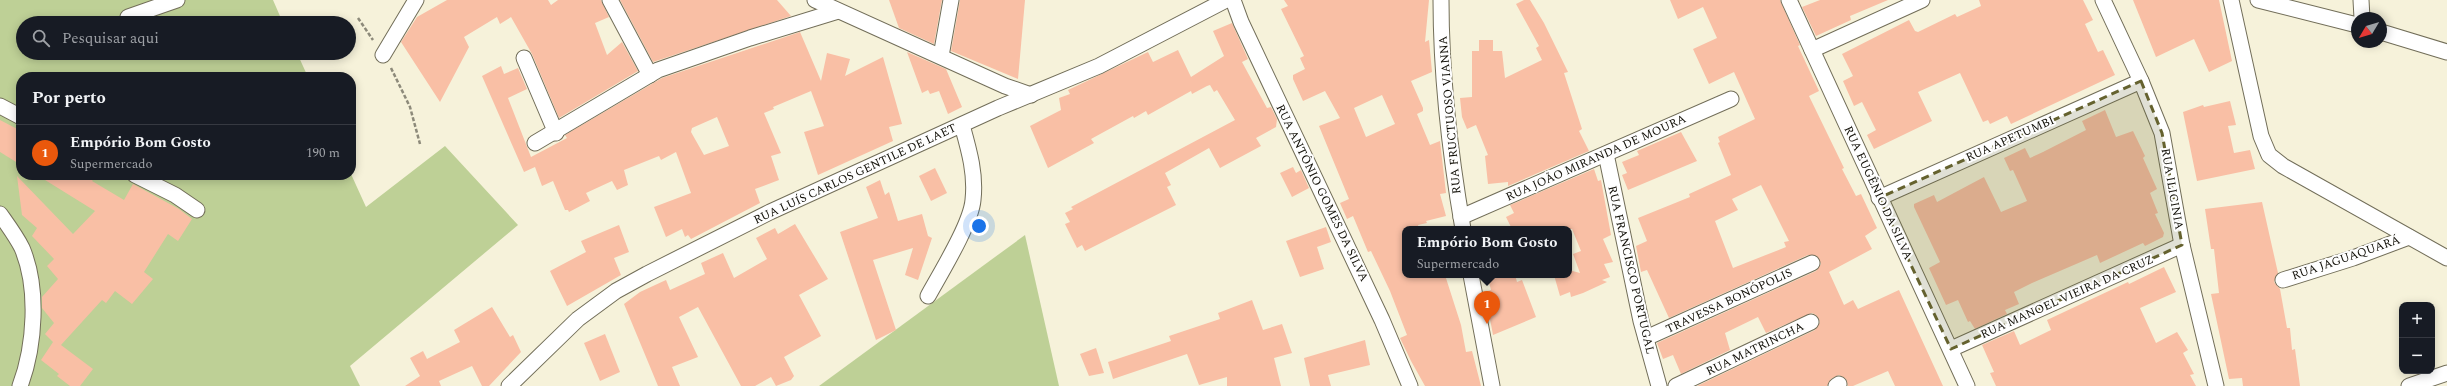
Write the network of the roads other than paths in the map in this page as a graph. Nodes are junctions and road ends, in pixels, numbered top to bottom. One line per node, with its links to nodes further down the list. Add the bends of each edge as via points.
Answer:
1 (177, 0): 17 (street)
2 (416, 0): 22 (street)
3 (610, 0): 25 (street)
4 (815, 0): 15 (street)
5 (951, 0): 23 (street)
6 (1226, 0): 27 (street, RUA LUÍS CARLOS GENTILE DE LAET, via 1100,66)
7 (1233, 0): 53 (street, RUA ANTÔNIO GOMES DA SILVA, via 1241,22 1379,313)
8 (1441, 0): 39 (street, RUA FRUCTUOSO VIANNA, via 1451,151)
9 (1789, 0): 20 (street, RUA EUGÊNIO DA SILVA)
10 (1922, 0): 20 (street)
11 (2103, 0): 26 (street, RUA ILICINIA)
12 (2231, 0): 40 (street, via 2261,136 2269,155 2283,166)
13 (2258, 0): 18 (street)
14 (2361, 0): 16 (street)
15 (838, 12): 23 (street); 25 (street, via 735,43)
16 (2362, 12)
17 (131, 16)
18 (2351, 23)
19 (2387, 34): 21 (street)
20 (1812, 50): 36 (street, RUA EUGÊNIO DA SILVA)
21 (2447, 52)
22 (383, 55)
23 (941, 56): 27 (street, via 1004,86)
24 (524, 58): 32 (street)
25 (650, 75): 32 (street)
26 (2141, 81): 36 (street, RUA APETUMBI); 41 (street, RUA ILICINIA, via 2162,133)
27 (1030, 95): 31 (street, RUA LUÍS CARLOS GENTILE DE LAET)
28 (1731, 99): 34 (street, RUA JOÃO MIRANDA DE MOURA)
29 (0, 106): 30 (street)
30 (16, 114)
31 (962, 125): 46 (street, via 974,180 973,202 952,252); 52 (street, RUA LUÍS CARLOS GENTILE DE LAET, via 770,212 616,291 578,319)
32 (556, 133): 33 (street)
33 (536, 143)
34 (1606, 154): 39 (street, RUA JOÃO MIRANDA DE MOURA); 48 (street, RUA FRANCISCO PORTUGAL)
35 (146, 180): 37 (street, via 175,194)
36 (1879, 198): 49 (street, RUA EUGÊNIO DA SILVA)
37 (197, 210)
38 (0, 214): 51 (street, via 22,248 29,274 33,336 27,368)
39 (1462, 223)
40 (2409, 237): 42 (street); 45 (street, RUA JAGUAQUARÁ)
41 (2182, 245): 49 (street, RUA MANOEL VIEIRA DA CRUZ); 58 (street, RUA ILICINIA)
42 (2447, 258)
43 (1812, 263): 48 (street, TRAVESSA BONÓPOLIS)
44 (1471, 278): 54 (street)
45 (2283, 280)
46 (928, 296)
47 (1811, 322): 56 (street, RUA MATRINCHA)
48 (1646, 338): 55 (street, RUA FRANCISCO PORTUGAL)
49 (1951, 349): 57 (street, RUA EUGÊNIO DA SILVA)
50 (2447, 373): 59 (street)
51 (20, 386)
52 (509, 386)
53 (1410, 386)
54 (1492, 386)
55 (1659, 386)
56 (1676, 386)
57 (1967, 386)
58 (2216, 386)
59 (2408, 386)

